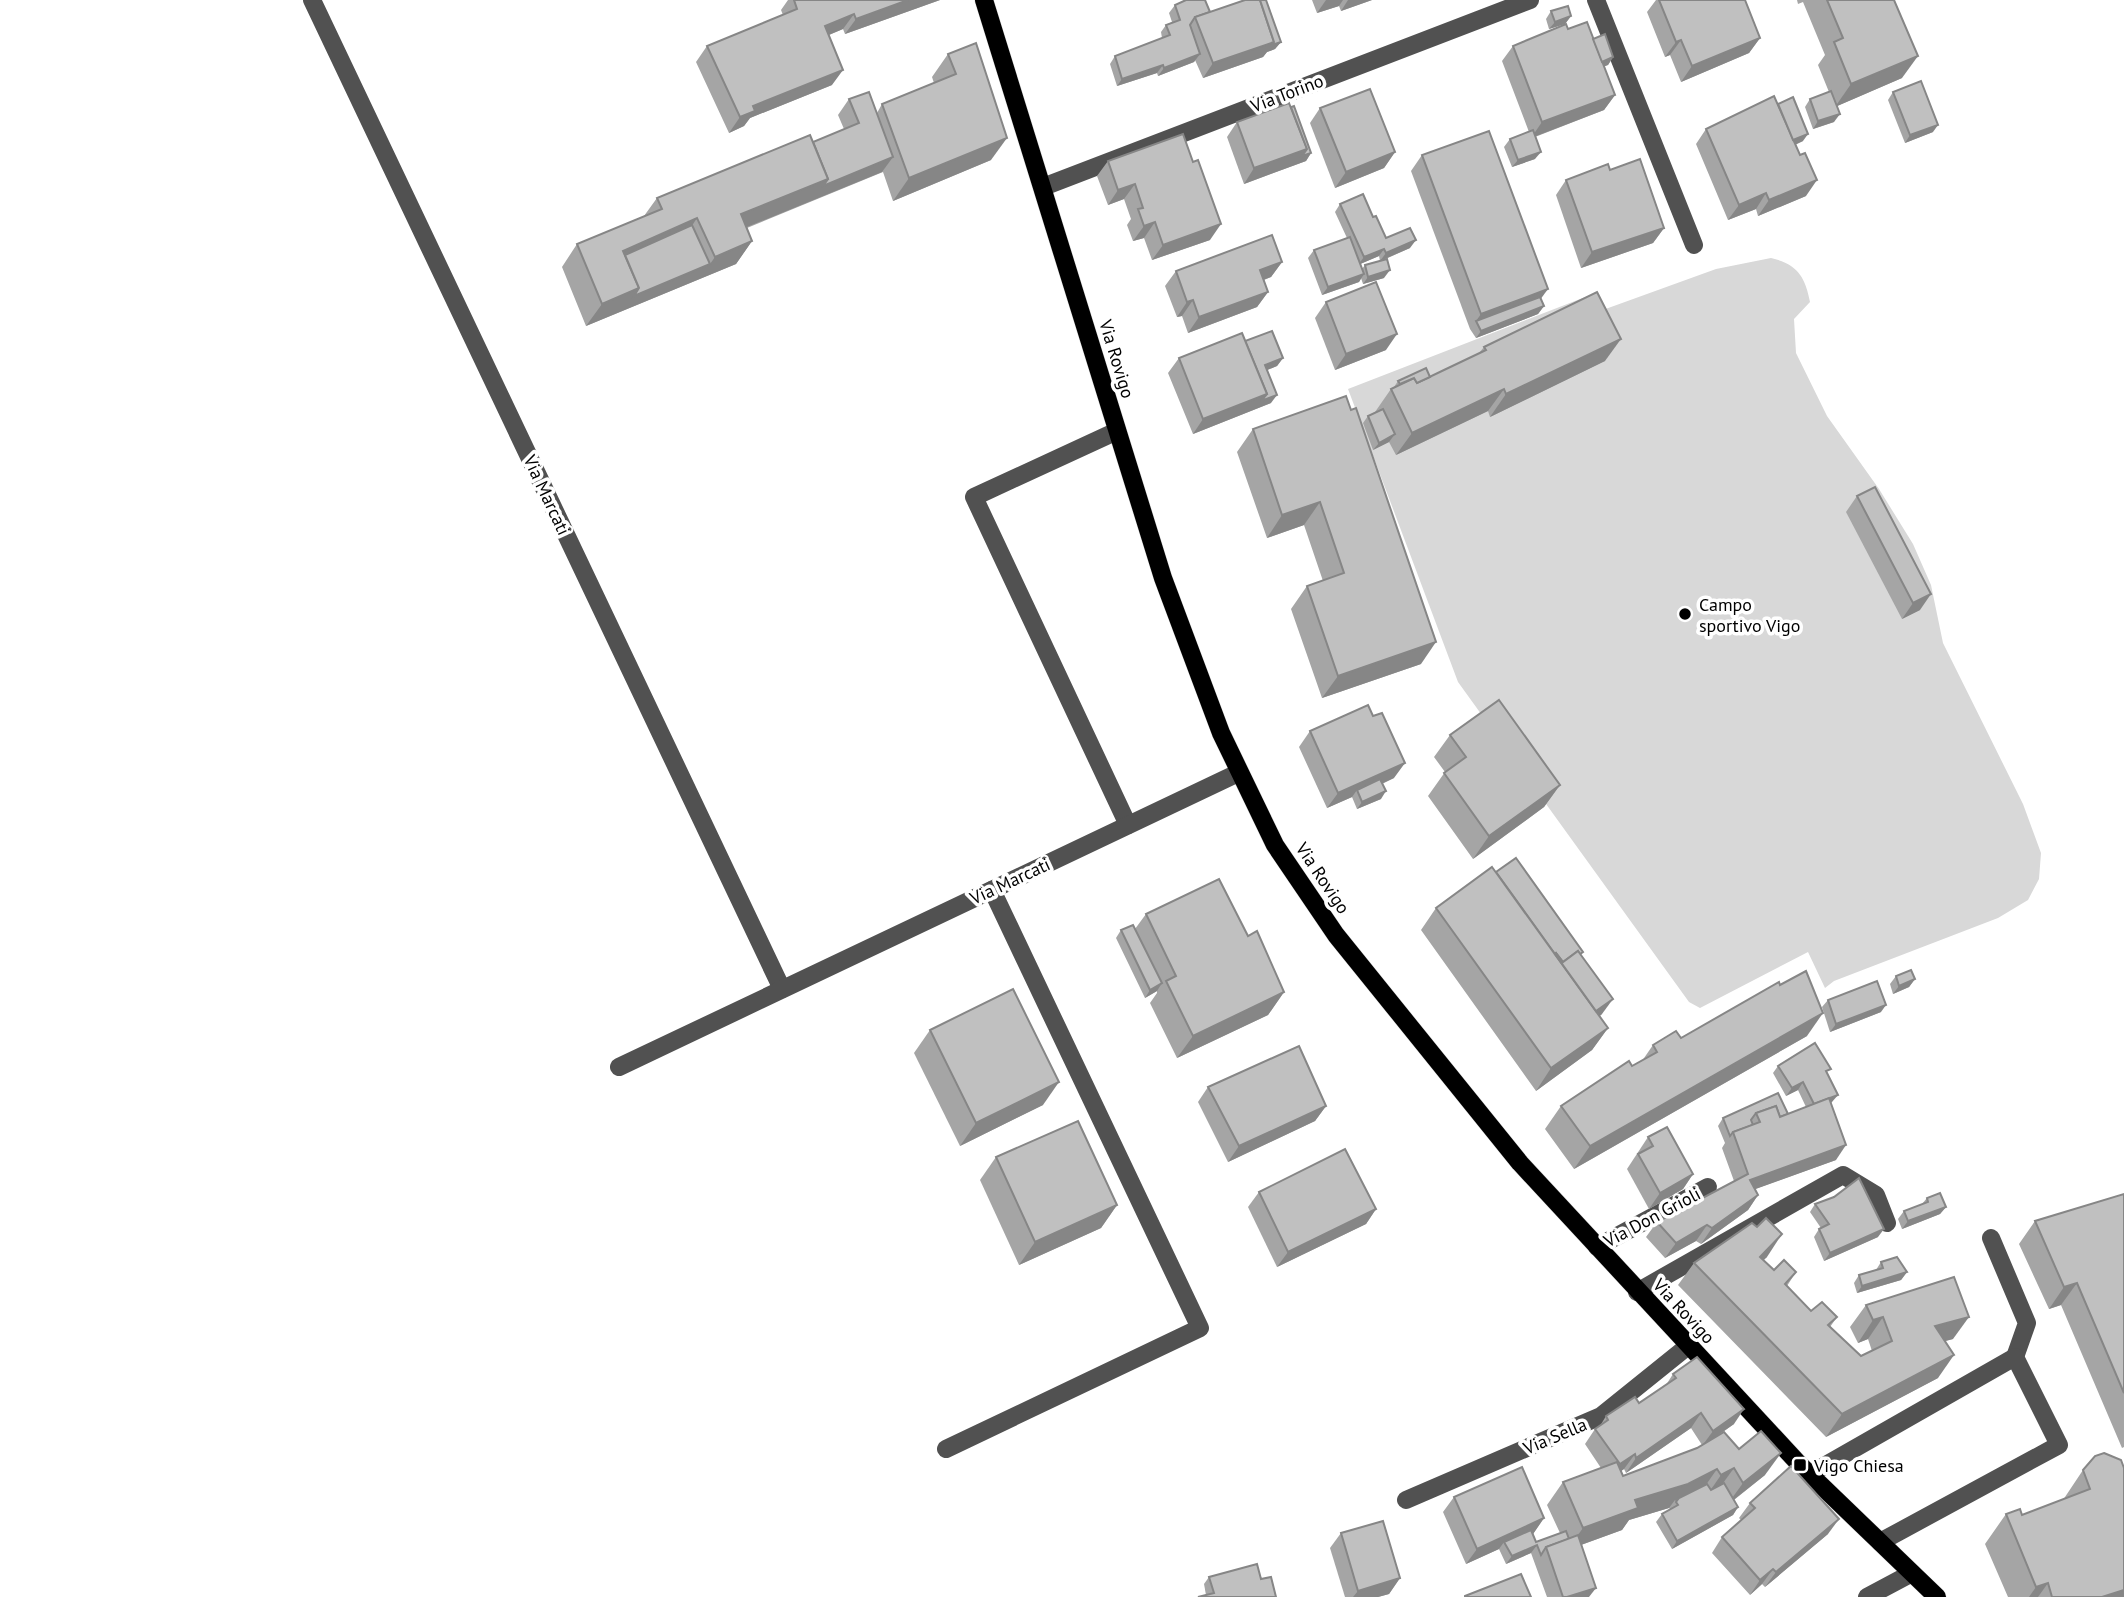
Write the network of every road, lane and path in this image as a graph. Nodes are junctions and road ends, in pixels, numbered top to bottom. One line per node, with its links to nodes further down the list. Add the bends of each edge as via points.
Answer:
1 (312, 0): 11 (street, Via Marcati)
2 (984, 0): 5 (main road, Via Rovigo)
3 (1530, 0): 5 (street, Via Torino)
4 (1596, 0): 6 (street)
5 (1044, 187): 7 (main road, Via Rovigo)
6 (1694, 245)
7 (1117, 430): 8 (main road, Via Rovigo, via 1183,634); 9 (street, via 974,497)
8 (1238, 773): 9 (street, Via Marcati); 16 (main road, Via Rovigo, via 1275,845 1336,934 1464,1095)
9 (1128, 825): 10 (street, Via Marcati)
10 (992, 890): 11 (street, Via Marcati); 20 (street, via 1200,1328)
11 (782, 989): 12 (street, Via Marcati)
12 (619, 1067)
13 (1708, 1187): 16 (street, Via Don Grioli)
14 (1887, 1223): 17 (street, via 1876,1195 1843,1175)
15 (1991, 1238): 19 (street, via 2027,1323)
16 (1597, 1247): 17 (main road, Via Rovigo)
17 (1637, 1292): 18 (main road, Via Rovigo)
18 (1688, 1346): 21 (main road, Via Rovigo); 22 (street, Via Sella, via 1601,1416)
19 (2015, 1357): 21 (street); 23 (street, via 2059,1445)
20 (946, 1450)
21 (1810, 1474): 23 (main road, Via Rovigo)
22 (1406, 1500)
23 (1880, 1542): 24 (main road, Via Rovigo)
24 (1912, 1573): 25 (street); 26 (main road, Via Rovigo)
25 (1867, 1597)
26 (1937, 1597)

